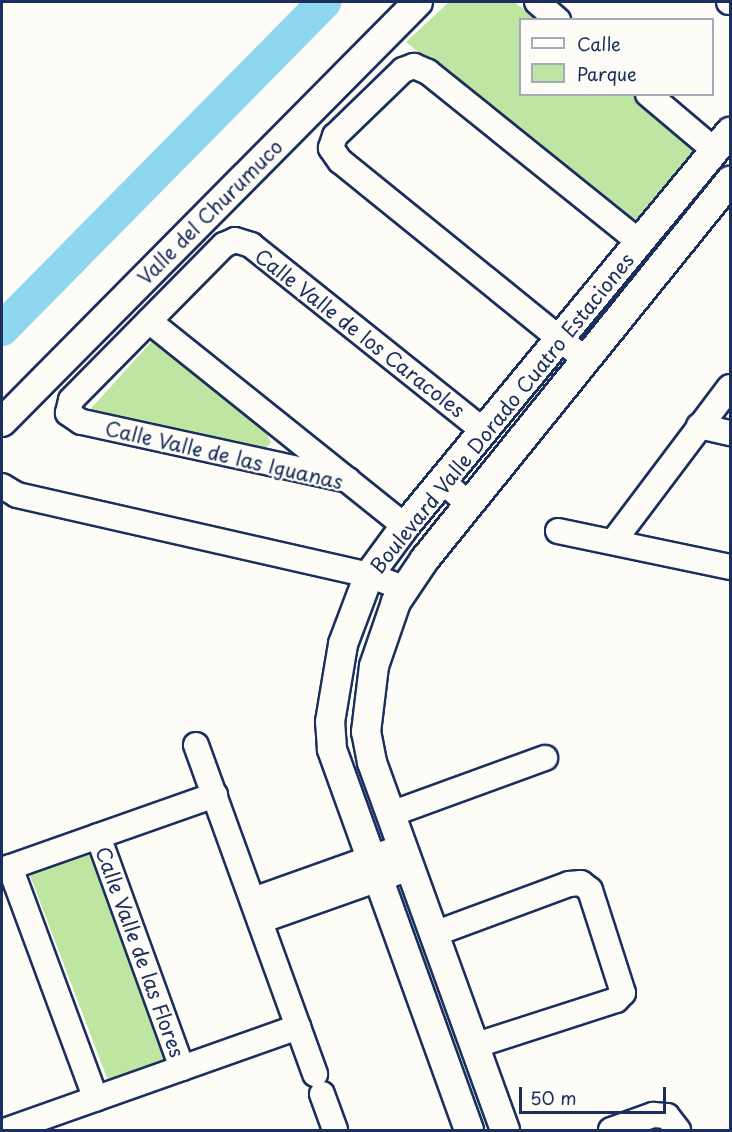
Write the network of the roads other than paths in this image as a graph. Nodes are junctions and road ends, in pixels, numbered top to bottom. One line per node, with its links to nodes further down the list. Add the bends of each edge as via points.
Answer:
1 (418, 2): 12 (street, Valle del Churumuco)
2 (537, 2): 3 (street)
3 (556, 18)
4 (651, 96): 5 (street)
5 (722, 141): 7 (street, Boulevard Valle Dorado Cuatro Estaciones)
6 (730, 181): 10 (street, Boulevard Valle Dorado Cuatro Estaciones)
7 (641, 243): 9 (street, Boulevard Valle Dorado Cuatro Estaciones); 9 (street, via 428,72 414,66 403,70 335,136 331,148 340,161)
8 (149, 321): 14 (street, Calle Valle de los Caracoles, via 224,245 235,240 251,245); 16 (street); 16 (street, Calle Valle de las Iguanas, via 71,400 68,413 81,422)
9 (561, 341): 10 (street); 14 (street, Boulevard Valle Dorado Cuatro Estaciones)
10 (586, 360): 19 (street, Boulevard Valle Dorado Cuatro Estaciones)
11 (730, 387): 13 (street)
12 (2, 423)
13 (699, 426): 15 (street); 22 (street)
14 (483, 430): 17 (street, Boulevard Valle Dorado Cuatro Estaciones)
15 (730, 433)
16 (348, 480): 20 (street, Calle Valle de las Iguanas)
17 (442, 480): 19 (street); 20 (street, Boulevard Valle Dorado Cuatro Estaciones)
18 (2, 486): 24 (street, via 17,495)
19 (469, 505): 25 (street, Boulevard Valle Dorado Cuatro Estaciones)
20 (405, 526): 24 (street, Boulevard Valle Dorado Cuatro Estaciones)
21 (558, 531): 22 (street)
22 (613, 542): 23 (street)
23 (730, 567)
24 (369, 576): 25 (street); 33 (street, Boulevard Valle Dorado Cuatro Estaciones, via 342,644 330,722 340,777)
25 (405, 589): 29 (street, Boulevard Valle Dorado Cuatro Estaciones, via 383,632 374,666 366,732 372,762)
26 (196, 745): 28 (street)
27 (545, 758): 29 (street)
28 (215, 795): 30 (street); 34 (street)
29 (391, 814): 31 (street, Boulevard Valle Dorado Cuatro Estaciones)
30 (98, 836): 32 (street); 38 (street, Calle Valle de las Flores)
31 (406, 857): 33 (street); 35 (street, Boulevard Valle Dorado Cuatro Estaciones)
32 (6, 869): 39 (street)
33 (374, 869): 34 (street); 43 (street, Boulevard Valle Dorado Cuatro Estaciones)
34 (256, 911): 36 (street)
35 (434, 934): 37 (street, Boulevard Valle Dorado Cuatro Estaciones); 37 (street, via 581,883 590,890 623,993 616,1000)
36 (298, 1027): 38 (street); 42 (street)
37 (474, 1046): 44 (street, Boulevard Valle Dorado Cuatro Estaciones)
38 (182, 1068): 39 (street)
39 (96, 1099): 41 (street)
40 (672, 1123): 45 (street, via 654,1115)
41 (7, 1131)
42 (335, 1131)
43 (469, 1131)
44 (505, 1131)
45 (612, 1131)

